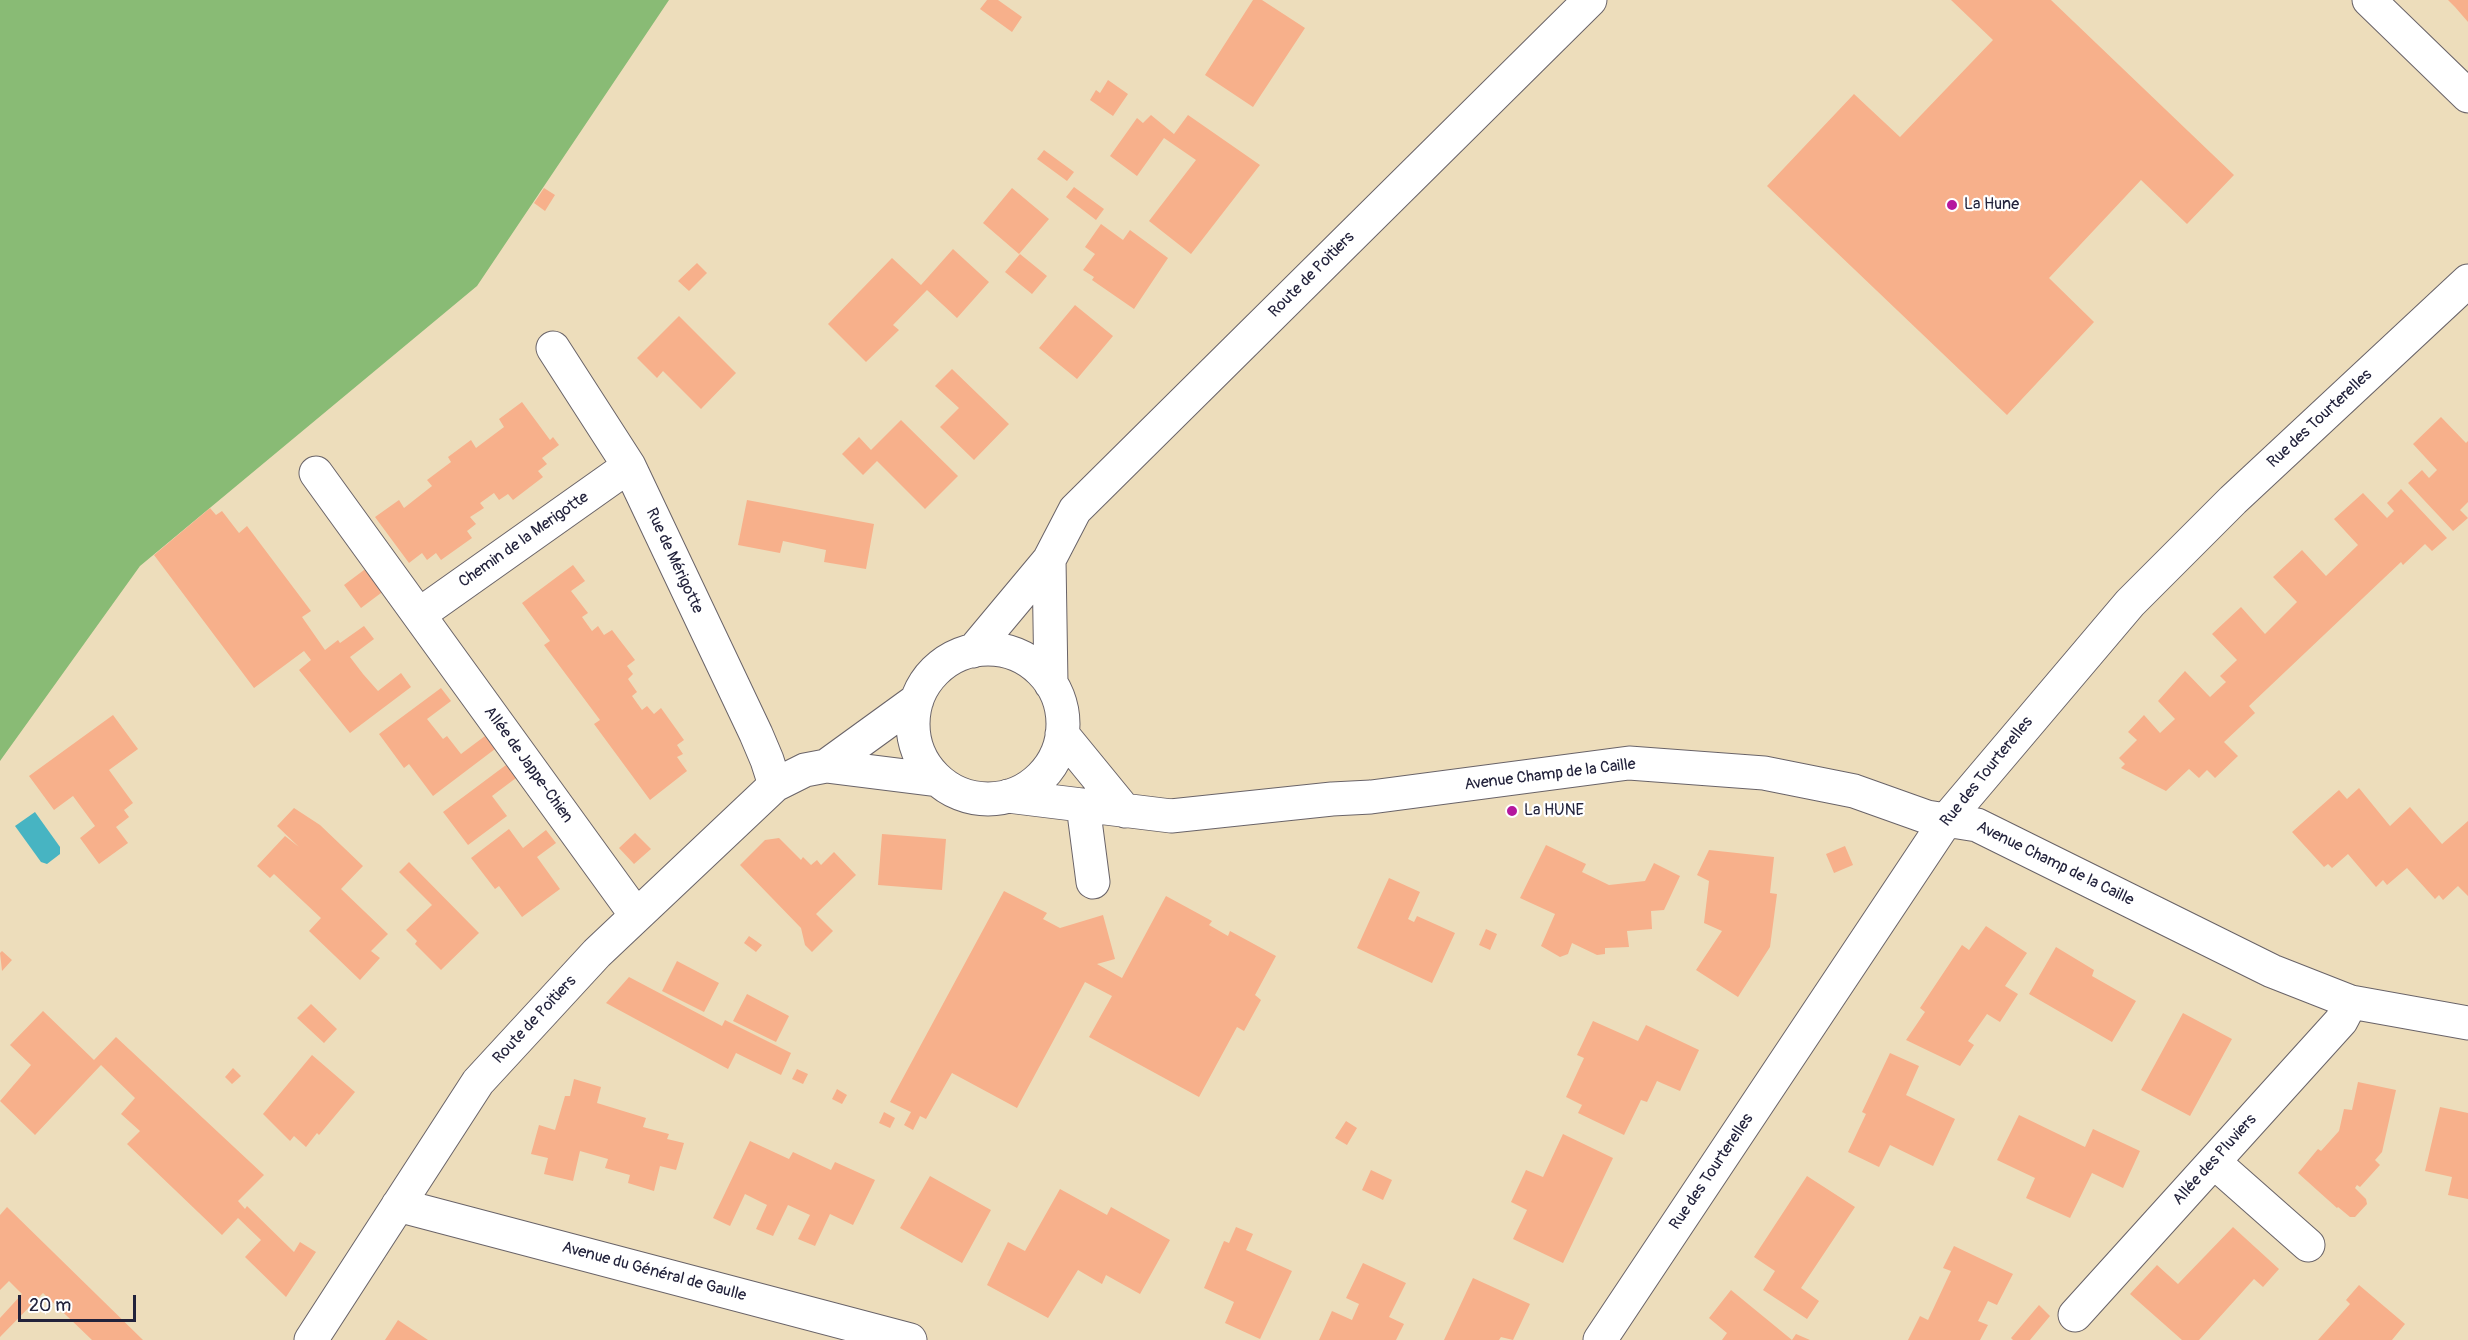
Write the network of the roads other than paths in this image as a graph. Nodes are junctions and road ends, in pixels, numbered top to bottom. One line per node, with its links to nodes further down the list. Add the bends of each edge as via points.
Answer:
1 (1590, 0): 8 (street, Route de Poitiers, via 1075,510)
2 (2369, 0): 3 (street)
3 (2468, 96)
4 (2468, 281): 20 (street, Rue des Tourterelles, via 2233,500 2130,603)
5 (554, 348): 6 (street, Rue de Mérigotte)
6 (629, 466): 9 (street, Chemin de la Merigotte); 16 (street, Rue de Mérigotte, via 756,734)
7 (316, 473): 9 (street, Allée de Jappe-Chien)
8 (1049, 560): 10 (street, Route de Poitiers); 11 (street, Route de Poitiers)
9 (420, 614): 22 (street, Allée de Jappe-Chien)
10 (973, 651): 11 (street, via 1013,652 1039,668); 12 (street, via 957,655 932,673)
11 (1051, 684): 13 (street, via 1058,692 1064,720)
12 (916, 700): 14 (street, Route de Poitiers); 15 (street, via 912,728 919,756)
13 (1062, 734): 17 (street, via 1061,747 1045,775); 19 (street)
14 (826, 766): 15 (street, Route de Poitiers); 16 (street, Route de Poitiers, via 805,770)
15 (938, 780): 17 (street, via 964,796 992,800)
16 (775, 785): 22 (street, Route de Poitiers)
17 (1008, 796): 18 (street, Avenue Champ de la Caille)
18 (1083, 805): 19 (street, Avenue Champ de la Caille); 21 (street)
19 (1125, 811): 20 (street, Avenue Champ de la Caille, via 1171,816 1371,797 1629,763 1764,773 1854,791 1927,817)
20 (1947, 819): 23 (street, Avenue Champ de la Caille, via 1977,825 2271,970); 31 (street, Rue des Tourterelles)
21 (1093, 882)
22 (636, 915): 26 (street, Route de Poitiers, via 478,1082)
23 (2351, 1002): 24 (street, Avenue Champ de la Caille); 25 (street, Allée des Pluviers, via 2341,1021)
24 (2468, 1023)
25 (2214, 1162): 27 (street); 28 (street, Allée des Pluviers)
26 (398, 1205): 29 (street, Route de Poitiers); 30 (street, Avenue du Général de Gaulle)
27 (2308, 1245)
28 (2075, 1316)
29 (311, 1340)
30 (910, 1340)
31 (1600, 1340)

